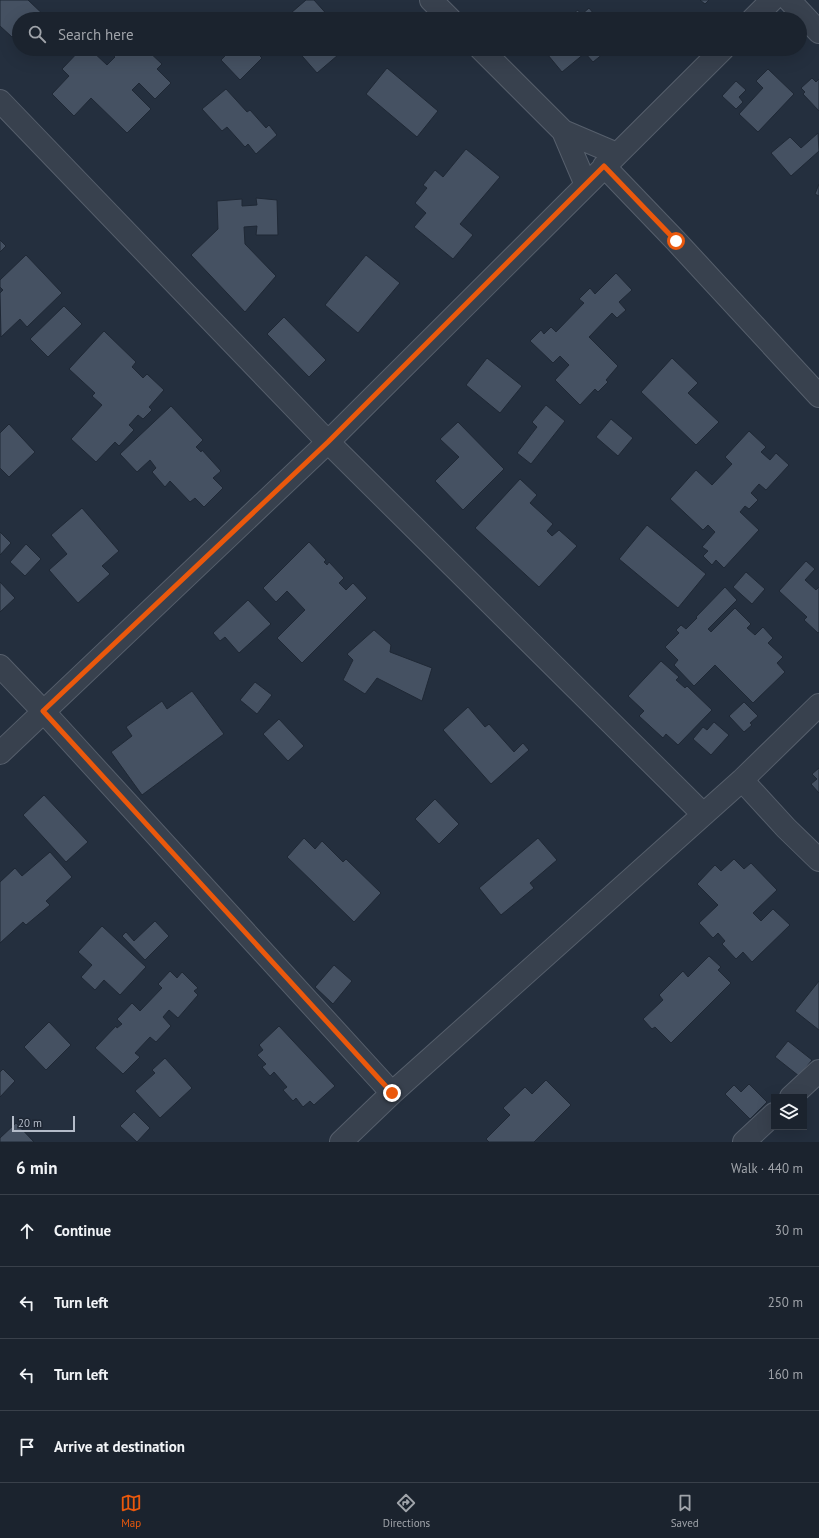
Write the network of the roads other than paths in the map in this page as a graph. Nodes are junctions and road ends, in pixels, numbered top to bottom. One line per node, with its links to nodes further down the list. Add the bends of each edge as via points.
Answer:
1 (431, 0): 4 (street)
2 (772, 0): 5 (street)
3 (789, 0): 6 (street)
4 (443, 12)
5 (760, 12)
6 (800, 12)
7 (807, 19): 8 (street)
8 (819, 32)
9 (488, 56): 12 (street)
10 (715, 56): 13 (street)
11 (0, 101): 16 (street)
12 (563, 131): 13 (street); 14 (street)
13 (611, 160): 14 (street); 15 (street, via 676,241)
14 (586, 185): 16 (street)
15 (819, 396)
16 (328, 442): 19 (street); 22 (street)
17 (0, 666): 19 (street)
18 (819, 705): 21 (street)
19 (43, 711): 20 (street); 25 (street)
20 (0, 753)
21 (742, 780): 22 (street); 23 (street)
22 (703, 814): 25 (street)
23 (819, 860)
24 (819, 1071): 26 (street)
25 (392, 1093): 28 (street)
26 (794, 1094)
27 (771, 1117): 29 (street)
28 (342, 1142)
29 (744, 1142)

